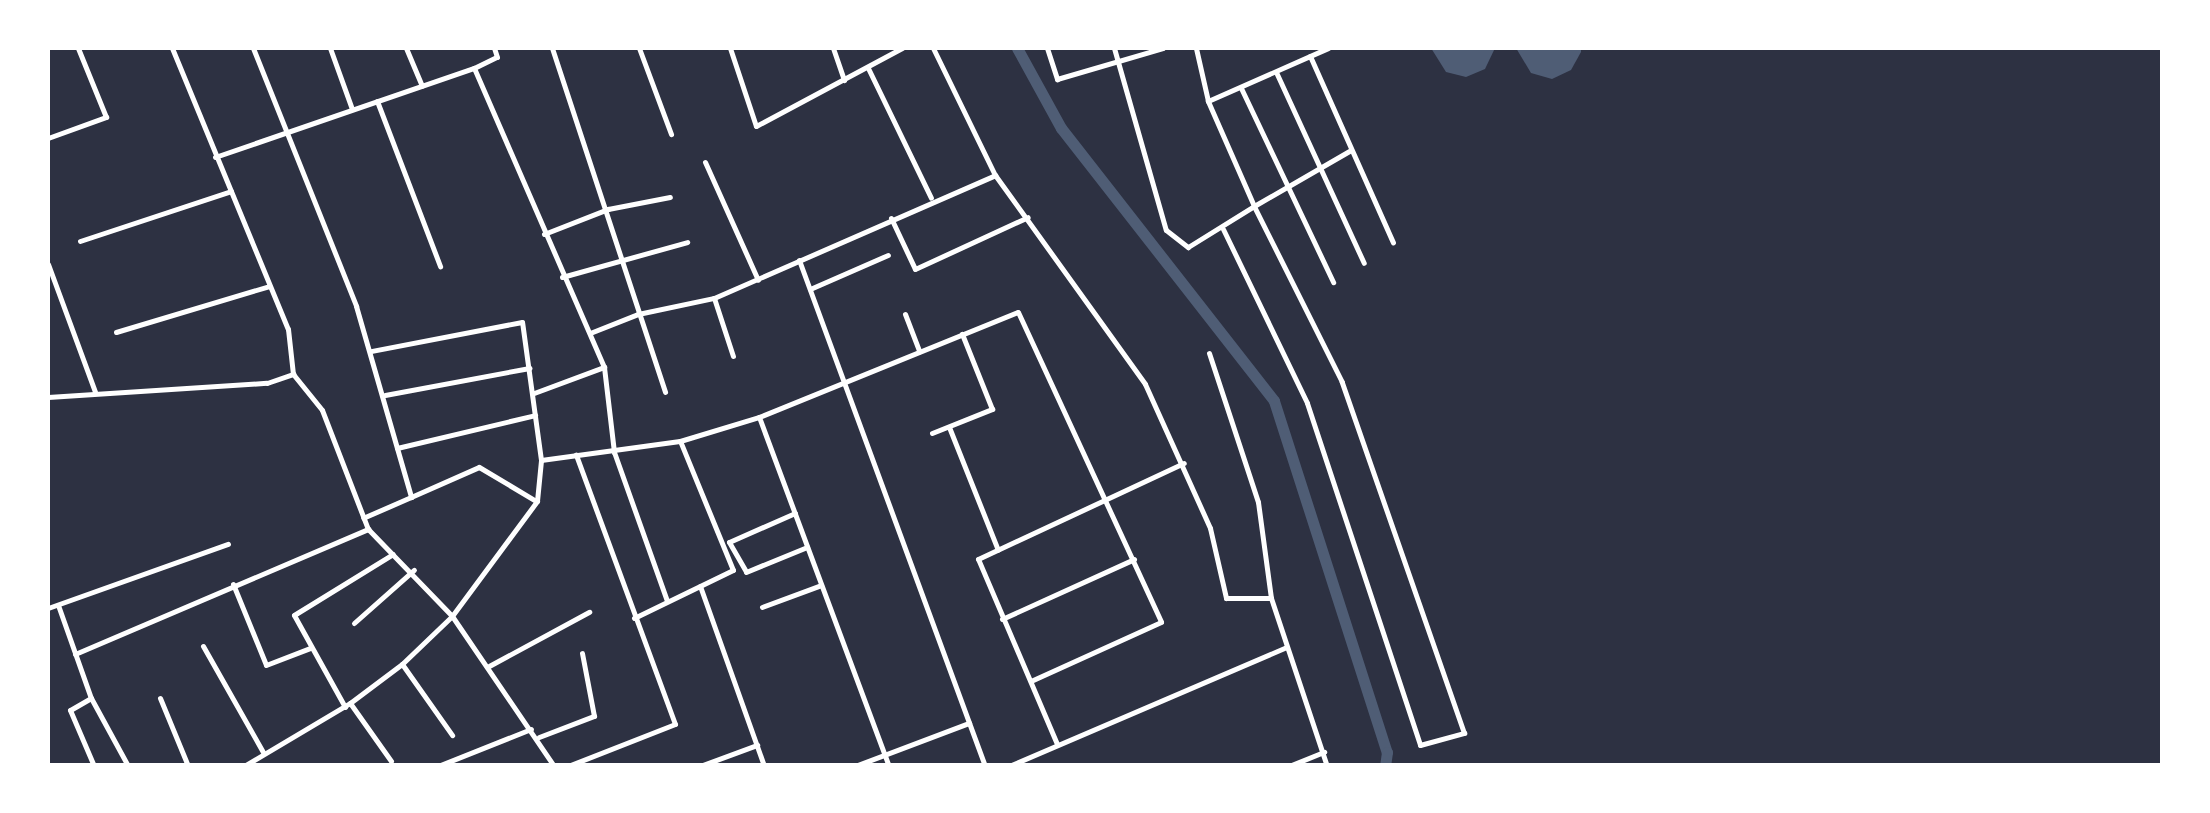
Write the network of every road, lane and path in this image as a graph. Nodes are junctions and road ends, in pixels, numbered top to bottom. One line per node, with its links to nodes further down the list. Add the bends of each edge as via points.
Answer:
1 (78, 48): 31 (street, via 106,116)
2 (172, 48): 33 (street)
3 (254, 48): 29 (street)
4 (330, 48): 28 (street)
5 (406, 48): 24 (street)
6 (495, 48): 20 (street, via 497,57)
7 (552, 48): 42 (street)
8 (639, 48): 30 (street)
9 (730, 48): 23 (street, via 756,126)
10 (833, 48): 23 (street)
11 (902, 48): 21 (street)
12 (932, 48): 36 (street)
13 (1047, 48): 19 (street, via 1057,78)
14 (1114, 48): 19 (street)
15 (1163, 48): 19 (street)
16 (1196, 48): 27 (street)
17 (1328, 48): 18 (street)
18 (1310, 56): 22 (street); 32 (street)
19 (1118, 61): 45 (street, via 1166,230 1188,247)
20 (474, 68): 24 (street); 46 (street)
21 (868, 68): 23 (street); 40 (street)
22 (1276, 72): 25 (street); 35 (street)
23 (844, 80)
24 (422, 86): 26 (street)
25 (1241, 88): 27 (street); 37 (street)
26 (377, 101): 28 (street); 55 (street)
27 (1208, 101): 41 (street)
28 (352, 109): 29 (street)
29 (287, 132): 33 (street); 67 (street)
30 (671, 134)
31 (48, 138)
32 (1352, 150): 35 (street); 49 (street)
33 (215, 157): 38 (street)
34 (705, 162): 57 (street)
35 (1320, 168): 37 (street); 53 (street)
36 (995, 176): 40 (street); 43 (street)
37 (1288, 186): 41 (street); 58 (street)
38 (231, 191): 47 (street); 59 (street)
39 (670, 197): 42 (street)
40 (930, 198): 44 (street)
41 (1254, 206): 45 (street); 45 (street, via 1342,382 1464,733 1420,745 1307,404)
42 (608, 209): 46 (street); 51 (street)
43 (1028, 217): 44 (street, via 915,269); 89 (street, via 1138,373)
44 (891, 218): 52 (street)
45 (1223, 229)
46 (544, 234): 56 (street)
47 (80, 241)
48 (688, 242): 51 (street)
49 (1393, 242)
50 (888, 255): 60 (street)
51 (618, 260): 56 (street); 62 (street)
52 (799, 260): 57 (street); 60 (street)
53 (1364, 263)
54 (48, 264): 75 (street)
55 (440, 266)
56 (562, 278): 65 (street)
57 (758, 280): 61 (street)
58 (1334, 282)
59 (269, 286): 64 (street); 73 (street, via 288,329)
60 (810, 289): 74 (street)
61 (714, 298): 62 (street); 70 (street)
62 (638, 314): 65 (street); 76 (street)
63 (906, 314): 68 (street)
64 (116, 332)
65 (590, 333): 71 (street)
66 (962, 334): 68 (street); 82 (street, via 992,409); 90 (street, via 1018,312)
67 (371, 351): 72 (street, via 522,322); 79 (street)
68 (919, 351): 74 (street)
69 (1209, 353): 105 (street, via 1258,502)
70 (733, 356)
71 (604, 367): 77 (street); 86 (street)
72 (530, 368): 77 (street); 79 (street)
73 (293, 374): 75 (street, via 268,383); 94 (street, via 322,410)
74 (843, 382): 81 (street); 126 (street)
75 (95, 392): 78 (street)
76 (665, 392)
77 (534, 393): 80 (street)
78 (48, 396)
79 (384, 396): 85 (street)
80 (536, 415): 85 (street); 88 (street)
81 (759, 417): 84 (street); 93 (street)
82 (949, 426): 83 (street); 98 (street)
83 (932, 433)
84 (680, 441): 86 (street); 104 (street, via 733,570)
85 (397, 448): 91 (street)
86 (614, 452): 87 (street); 106 (street)
87 (576, 455): 88 (street); 113 (street)
88 (541, 460): 92 (street)
89 (1184, 462): 90 (street); 105 (street, via 1210,528 1226,598)
90 (1106, 496): 98 (street); 100 (street)
91 (411, 497): 92 (street, via 479,467); 94 (street)
92 (537, 501): 111 (street)
93 (795, 513): 97 (street); 97 (street, via 729,542 746,572)
94 (363, 518): 95 (street)
95 (368, 529): 99 (street); 102 (street)
96 (228, 544): 107 (street)
97 (807, 546): 103 (street)
98 (998, 550): 112 (street, via 978,560)
99 (393, 554): 101 (street); 117 (street, via 294,616)
100 (1134, 560): 112 (street); 122 (street, via 1161,622)
101 (414, 570): 111 (street); 114 (street)
102 (233, 584): 117 (street, via 266,665); 119 (street)
103 (822, 585): 108 (street); 134 (street)
104 (700, 586): 106 (street); 131 (street)
105 (1271, 598): 116 (street)
106 (667, 601): 113 (street)
107 (58, 605): 109 (street); 119 (street)
108 (762, 607)
109 (48, 608)
110 (589, 612): 121 (street)
111 (452, 616): 120 (street); 121 (street)
112 (1002, 619): 122 (street)
113 (636, 620): 142 (street, via 675,724)
114 (354, 624)
115 (203, 646): 132 (street)
116 (1287, 647): 130 (street); 133 (street)
117 (310, 648): 125 (street)
118 (582, 653): 129 (street, via 594,716)
119 (75, 654): 123 (street)
120 (402, 664): 125 (street); 128 (street)
121 (489, 666): 127 (street)
122 (1031, 681): 130 (street)
123 (90, 698): 137 (street, via 70,710); 138 (street)
124 (160, 698): 139 (street)
125 (347, 705): 132 (street); 135 (street)
126 (969, 723): 134 (street); 147 (street)
127 (531, 729): 129 (street); 141 (street)
128 (452, 734)
129 (539, 737): 136 (street)
130 (1057, 744): 148 (street)
131 (757, 745): 143 (street); 144 (street)
132 (263, 752): 140 (street)
133 (1324, 752): 149 (street); 150 (street)
134 (886, 755): 145 (street); 146 (street)
135 (391, 761)
136 (551, 765)
137 (94, 766)
138 (128, 766)
139 (188, 766)
140 (244, 766)
141 (438, 766)
142 (568, 766)
143 (700, 766)
144 (764, 766)
145 (855, 766)
146 (889, 766)
147 (985, 766)
148 (1008, 766)
149 (1290, 766)
150 (1327, 766)

